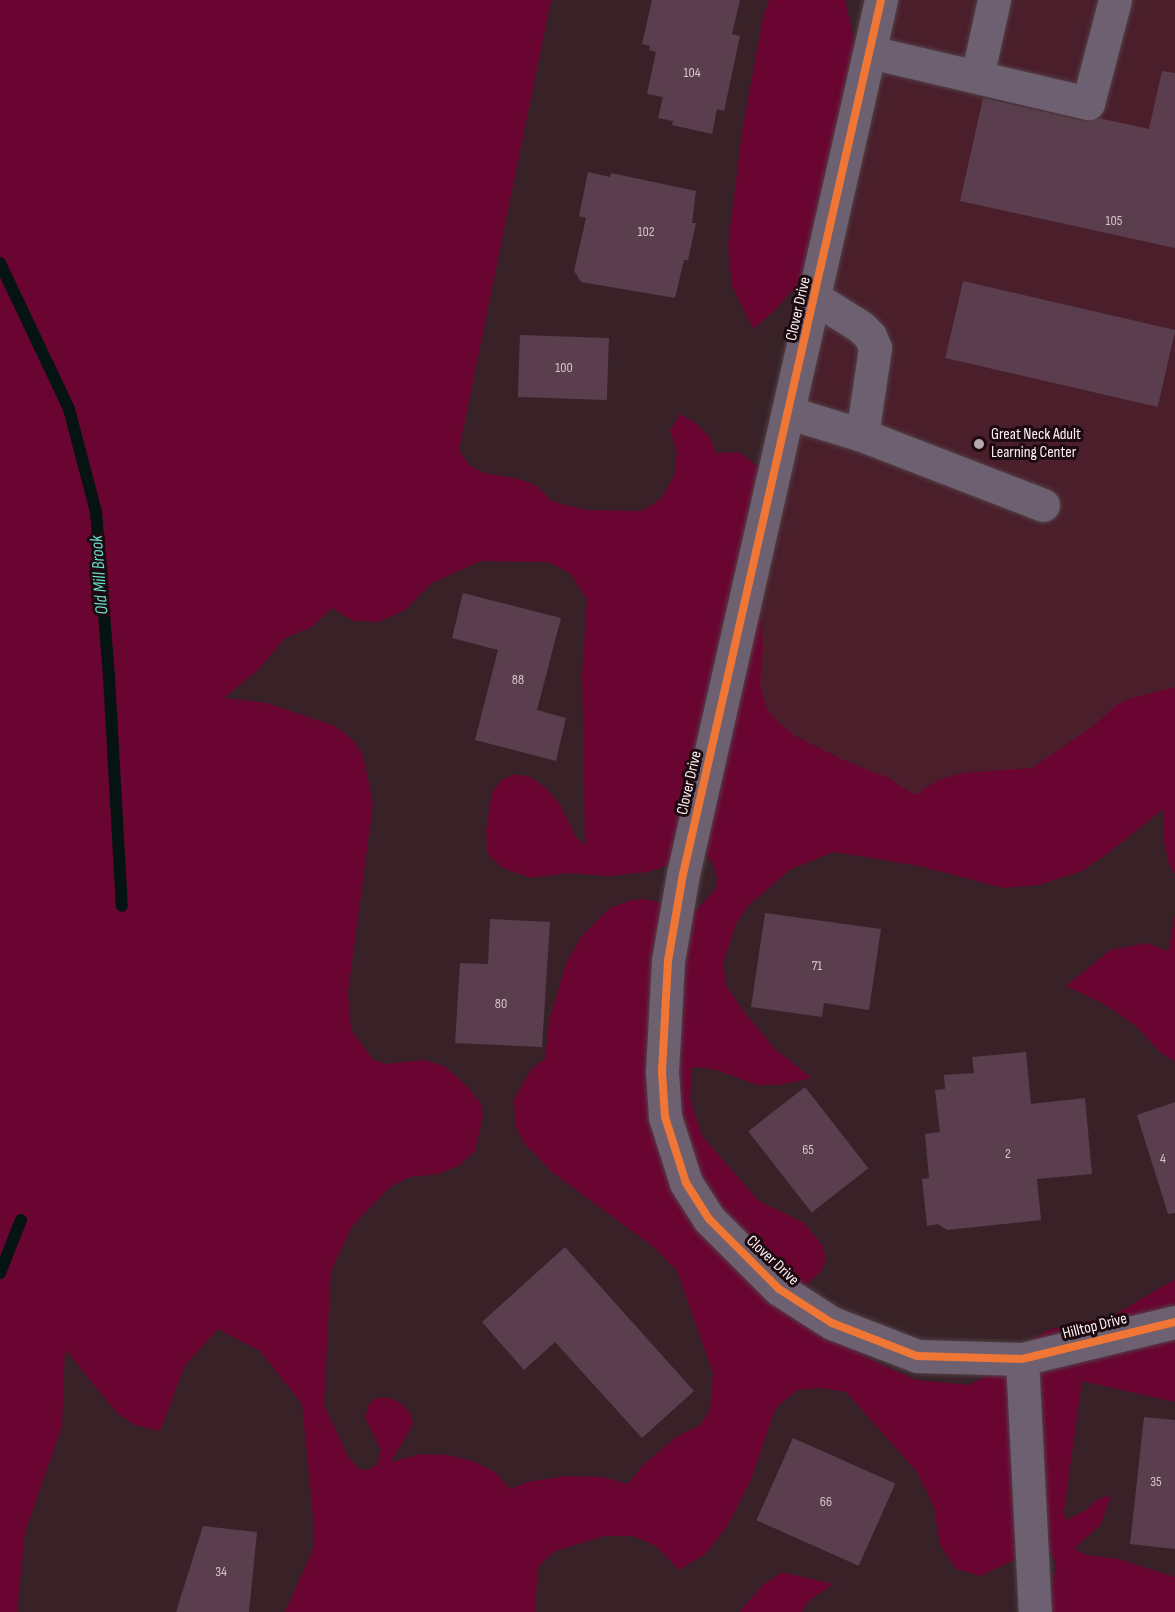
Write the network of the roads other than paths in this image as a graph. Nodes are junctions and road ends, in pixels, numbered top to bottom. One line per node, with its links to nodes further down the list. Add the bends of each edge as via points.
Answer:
1 (881, 0): 4 (street, Clover Drive)
2 (994, 0): 5 (street)
3 (1115, 0): 5 (street, via 1088,103)
4 (870, 52): 5 (street); 6 (street, Clover Drive)
5 (977, 77)
6 (815, 298): 7 (street, Clover Drive); 8 (street, via 861,327 875,348)
7 (790, 413): 8 (street); 11 (street, Clover Drive, via 683,874 668,961 662,1072 664,1117 686,1184 709,1219 779,1289 832,1323 917,1356)
8 (862, 435): 9 (street)
9 (1043, 505)
10 (1175, 1322): 11 (street, Hilltop Drive)
11 (1022, 1359): 12 (street)
12 (1035, 1612)

